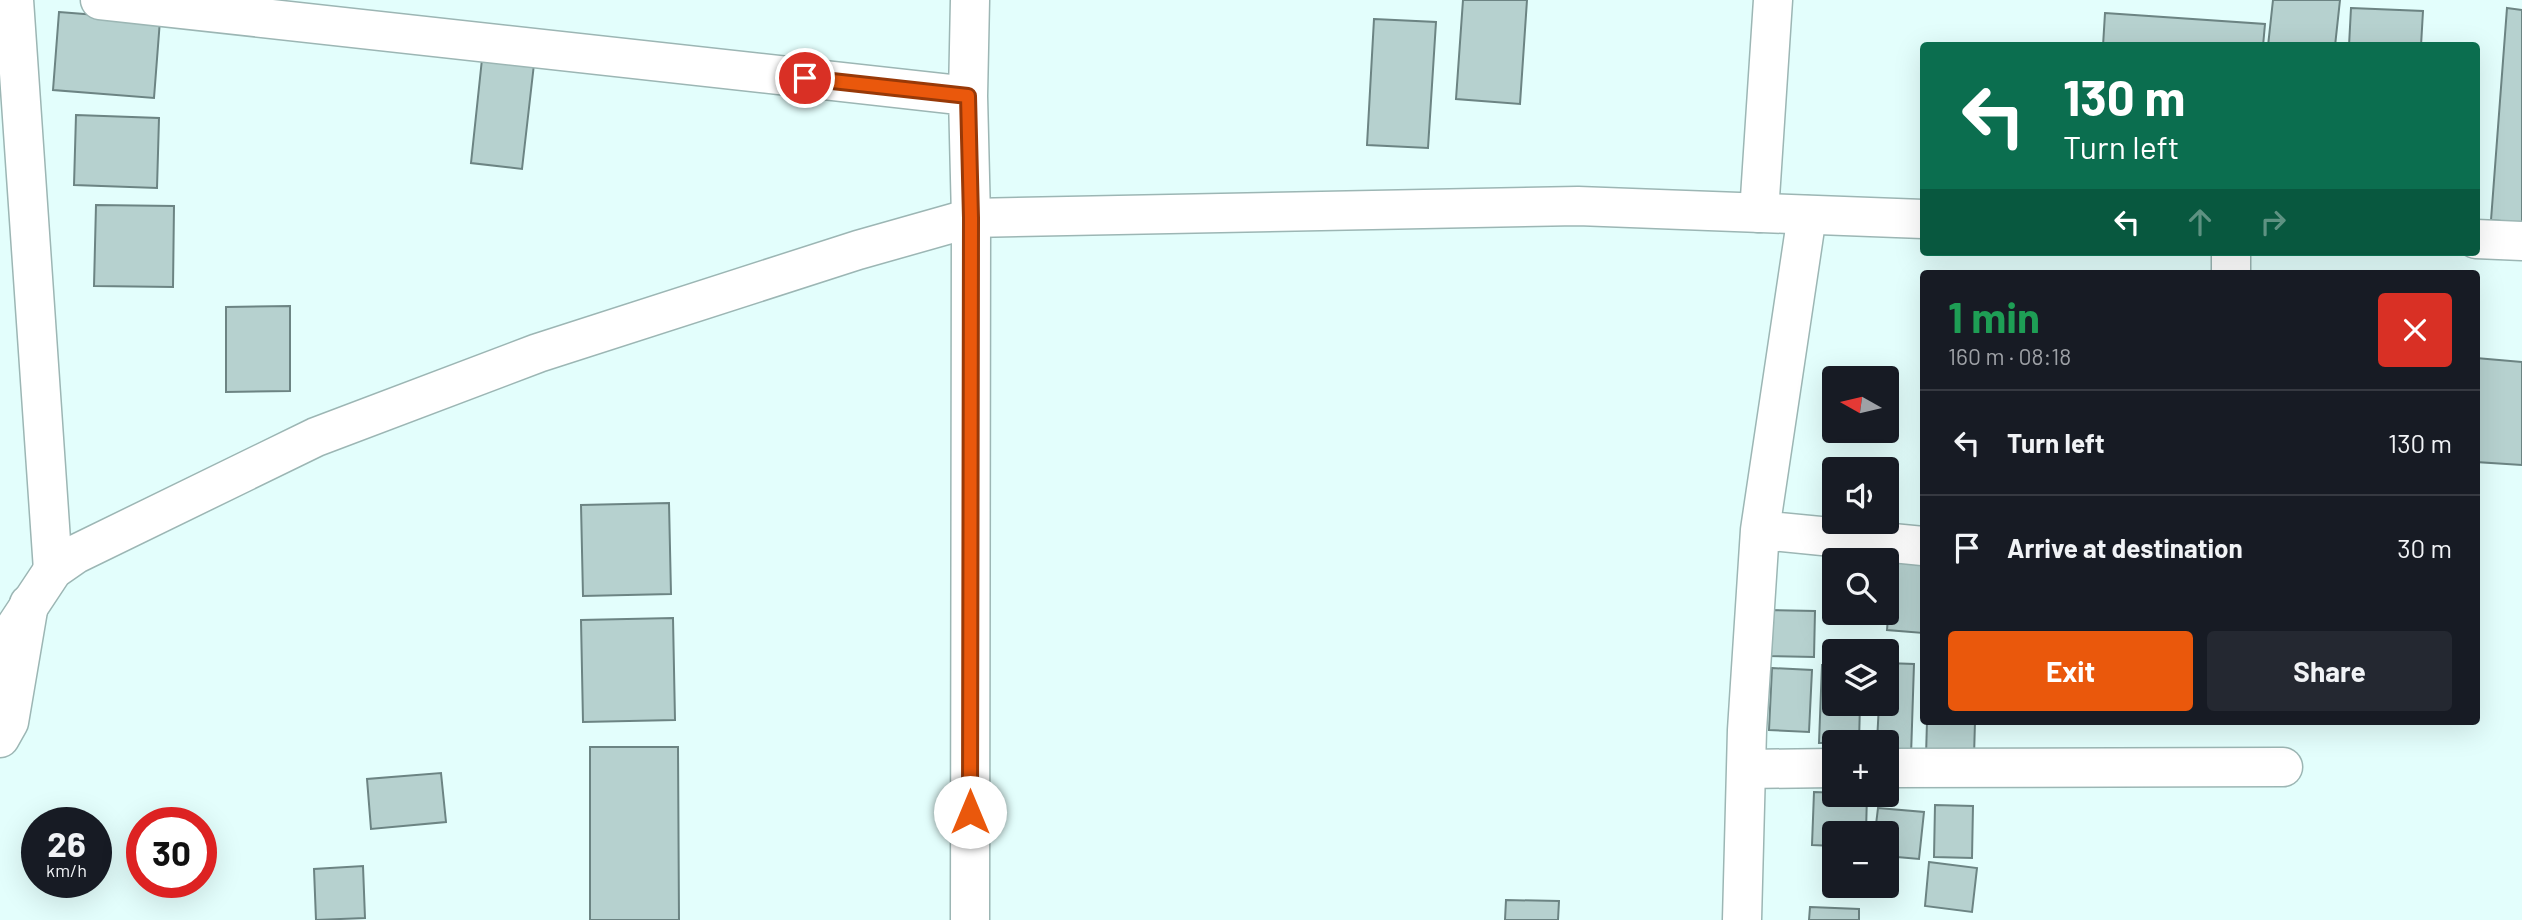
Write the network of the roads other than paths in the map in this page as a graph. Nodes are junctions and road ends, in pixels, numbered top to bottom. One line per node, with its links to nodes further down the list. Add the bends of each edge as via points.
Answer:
1 (14, 0): 14 (street)
2 (100, 0): 5 (street)
3 (970, 0): 5 (street)
4 (1773, 0): 6 (street)
5 (968, 96): 8 (street)
6 (1759, 213): 7 (street); 8 (street, via 1578,206)
7 (1807, 215): 9 (street); 12 (street)
8 (971, 218): 14 (street, via 538,353 316,437 76,554); 22 (street)
9 (1920, 219)
10 (2480, 239): 11 (street)
11 (2522, 241)
12 (1760, 530): 13 (street); 21 (street)
13 (1920, 546)
14 (53, 570): 15 (street)
15 (15, 615): 16 (street); 17 (street, via 9,722)
16 (0, 650)
17 (0, 738)
18 (2283, 766): 20 (street)
19 (1822, 768): 21 (street)
20 (1899, 768)
21 (1746, 769): 23 (street)
22 (970, 920)
23 (1742, 920)

